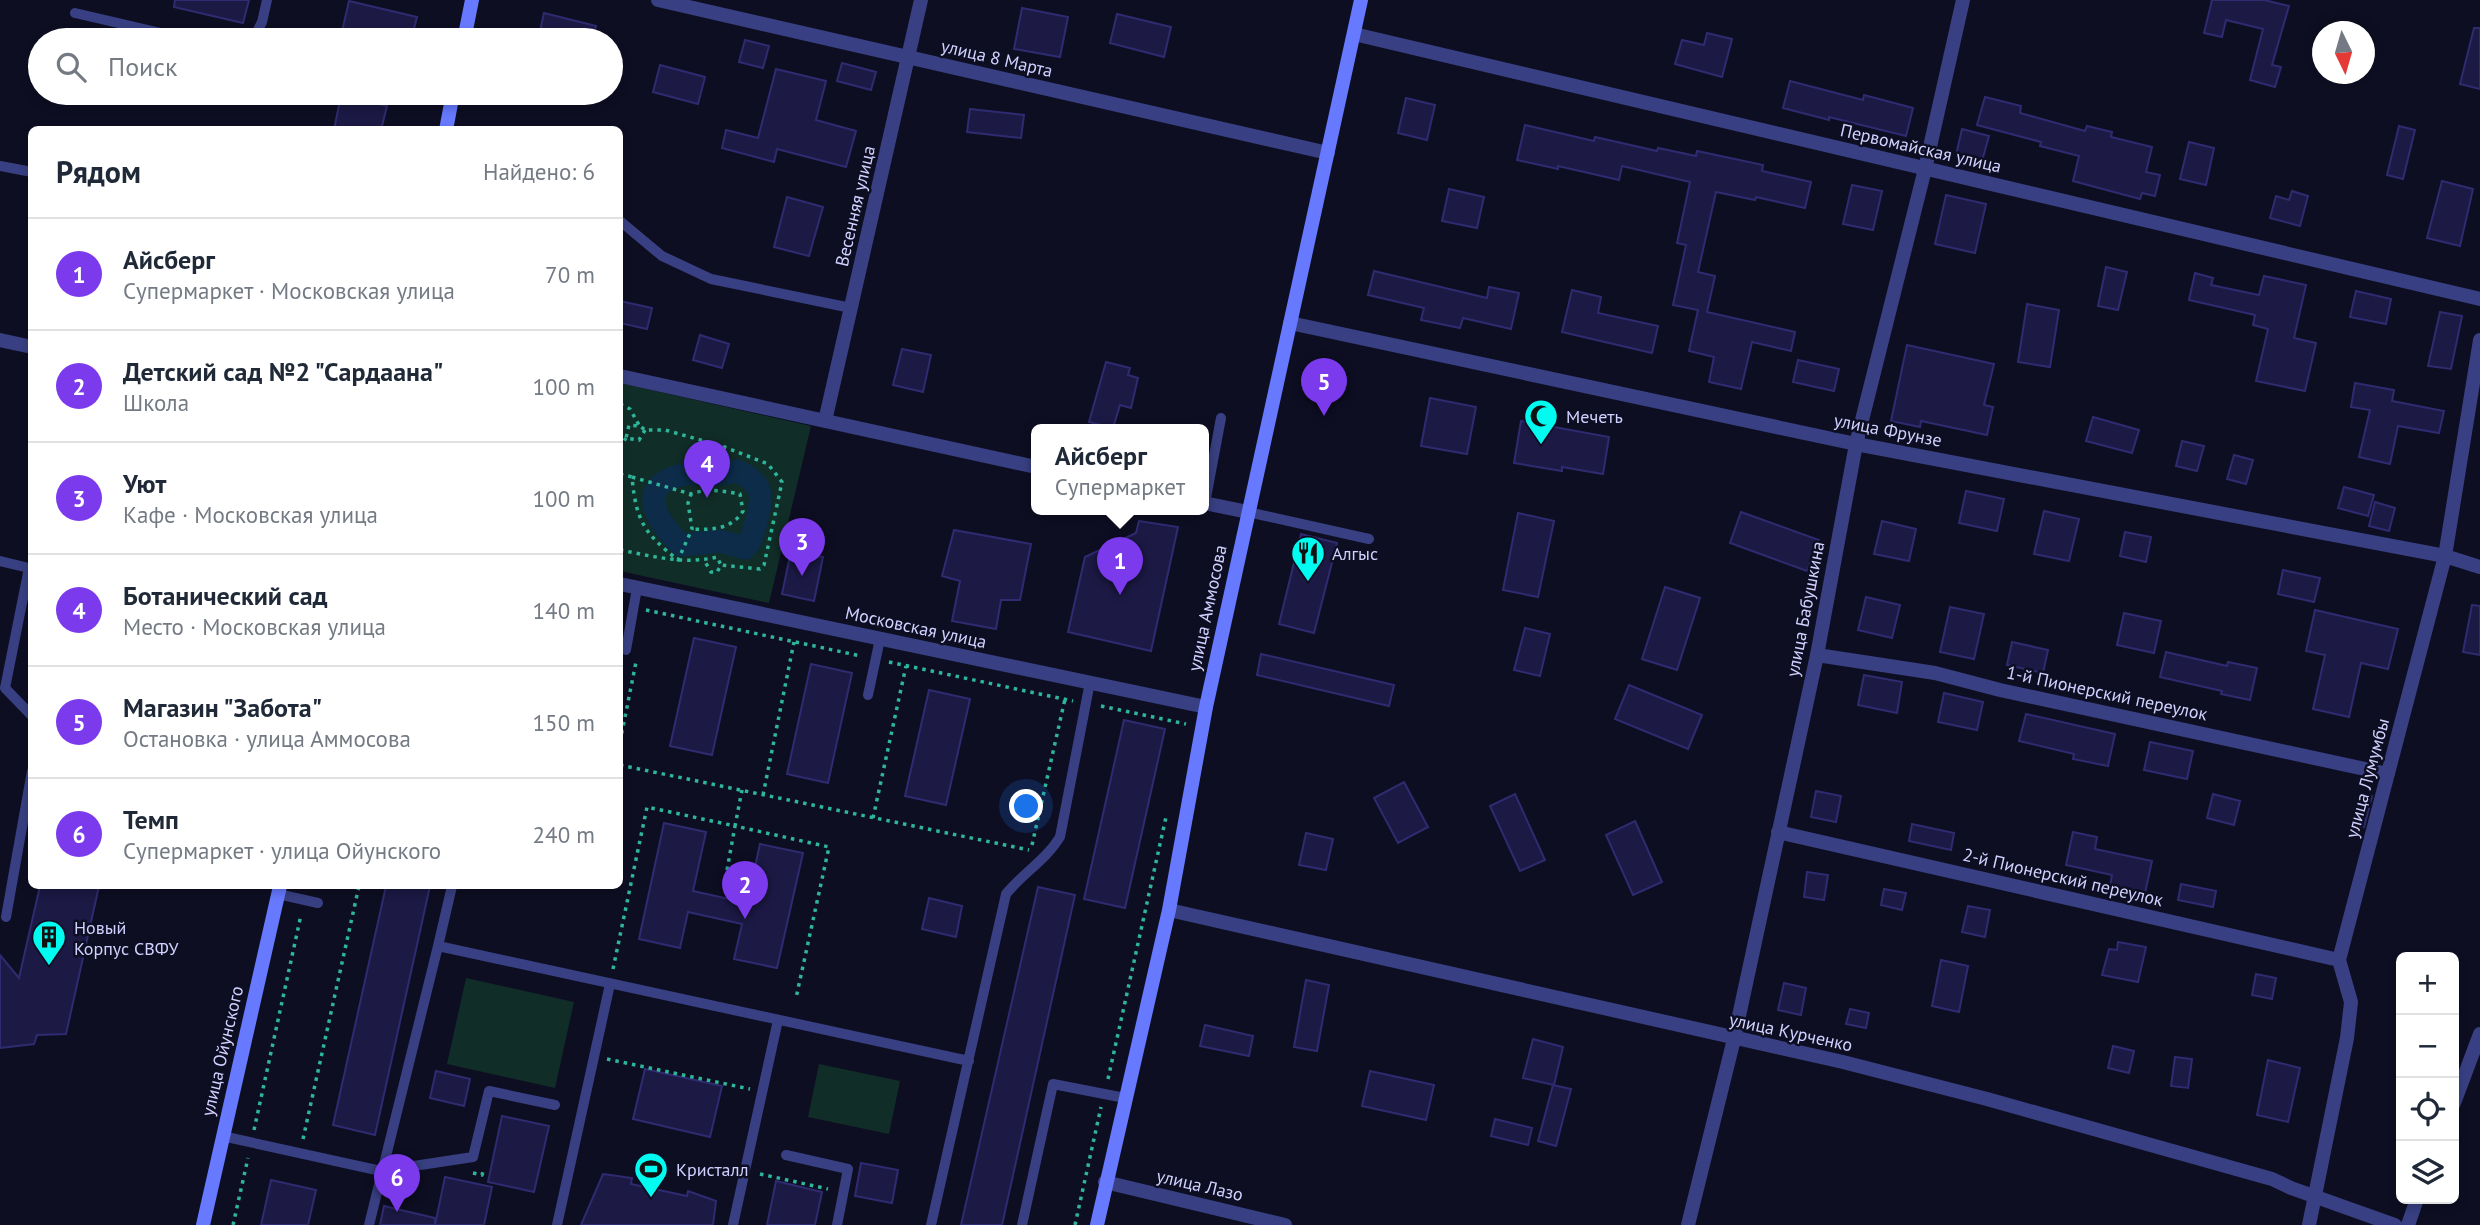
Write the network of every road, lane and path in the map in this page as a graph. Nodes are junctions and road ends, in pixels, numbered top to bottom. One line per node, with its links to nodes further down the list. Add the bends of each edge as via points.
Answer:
1 (267, 0): 9 (lane)
2 (472, 0): 10 (main road)
3 (658, 0): 12 (street, улица 8 Марта)
4 (921, 0): 12 (street, Весенняя улица)
5 (1362, 0): 11 (main road, улица Аммосова)
6 (1963, 0): 17 (street, улица Бабушкина)
7 (75, 13): 8 (lane)
8 (139, 28)
9 (259, 28)
10 (466, 28)
11 (1354, 34): 15 (main road, улица Аммосова); 17 (street, Первомайская улица)
12 (908, 57): 15 (street, улица 8 Марта); 21 (street, Весенняя улица)
13 (451, 105): 14 (main road)
14 (447, 126)
15 (1328, 153): 22 (main road, улица Аммосова)
16 (0, 166): 18 (lane)
17 (1925, 169): 20 (street, Первомайская улица); 34 (street, улица Бабушкина)
18 (28, 171)
19 (623, 224): 21 (lane, via 662,256 711,279)
20 (2480, 299)
21 (851, 308): 29 (street, Весенняя улица)
22 (1290, 323): 34 (street, улица Фрунзе); 41 (main road, улица Аммосова)
23 (0, 340): 25 (street)
24 (2480, 340): 45 (street, улица Лумумбы)
25 (28, 346)
26 (623, 377): 29 (street)
27 (623, 406): 30 (path)
28 (1222, 418): 38 (lane)
29 (825, 421): 35 (street)
30 (640, 426): 31 (path); 32 (path, via 629,425)
31 (645, 430): 32 (path, via 639,440); 49 (path, via 665,430 722,446 768,464 782,482 764,565 760,569)
32 (626, 439): 33 (path)
33 (623, 444)
34 (1856, 444): 45 (street, улица Фрунзе); 60 (street, улица Бабушкина)
35 (1031, 466)
36 (623, 475): 37 (path)
37 (632, 477): 39 (path); 46 (path, via 642,524 652,539)
38 (1209, 483)
39 (691, 494): 42 (path); 42 (path, via 740,494 743,511 737,521 721,527)
40 (1209, 504): 41 (street)
41 (1248, 512): 43 (lane); 67 (main road, улица Аммосова)
42 (692, 529): 46 (path)
43 (1369, 539)
44 (623, 551): 46 (path)
45 (2445, 556): 50 (street, улица Фрунзе); 72 (street, улица Лумумбы)
46 (678, 560): 47 (path)
47 (704, 560): 49 (path, via 717,557); 49 (path, via 710,572 718,572)
48 (0, 561): 51 (lane)
49 (721, 565)
50 (2480, 567)
51 (28, 568)
52 (28, 573): 68 (lane, via 5,688)
53 (623, 585): 54 (street, Московская улица)
54 (637, 588): 55 (lane); 56 (street, Московская улица)
55 (634, 608): 57 (path); 58 (lane)
56 (880, 639): 61 (lane); 63 (street, Московская улица)
57 (794, 641): 61 (path); 75 (path)
58 (626, 650)
59 (638, 650): 70 (path)
60 (1817, 654): 72 (street, 1-й Пионерский переулок, via 1935,673); 79 (street, улица Бабушкина)
61 (876, 659): 62 (path); 64 (lane)
62 (906, 665): 65 (path); 77 (path)
63 (1090, 682): 66 (lane); 67 (street, Московская улица)
64 (868, 695)
65 (1065, 699): 66 (path); 77 (path, via 1031,851)
66 (1086, 703): 69 (path); 96 (lane, via 1060,837 1006,894)
67 (1206, 707): 86 (main road, улица Аммосова)
68 (28, 712)
69 (1186, 724)
70 (623, 727)
71 (623, 766): 73 (path)
72 (2388, 774): 89 (street, улица Лумумбы)
73 (742, 790): 75 (path); 78 (path)
74 (28, 793): 87 (lane)
75 (763, 794): 77 (path)
76 (1166, 817): 99 (path)
77 (873, 818)
78 (735, 826): 80 (path); 90 (path, via 648,807); 91 (path, via 828,847)
79 (1778, 832): 89 (street, 2-й Пионерский переулок); 94 (street, улица Бабушкина)
80 (727, 870)
81 (358, 889): 105 (path, via 303,1140)
82 (451, 889): 88 (lane)
83 (279, 890): 84 (lane); 104 (main road, улица Ойунского)
84 (304, 900): 85 (lane); 102 (path)
85 (318, 903)
86 (1169, 909): 94 (street, улица Курченко); 100 (main road, улица Аммосова)
87 (6, 917)
88 (438, 946): 90 (lane); 108 (lane)
89 (2339, 960): 111 (street, via 2351,1002)
90 (611, 979): 92 (lane); 95 (lane)
91 (796, 999)
92 (778, 1020): 96 (lane); 98 (lane)
93 (2480, 1034): 97 (street)
94 (1734, 1039): 111 (street, улица Курченко, via 1987,1099 2272,1179); 125 (street, улица Бабушкина)
95 (594, 1056): 98 (path); 117 (lane)
96 (969, 1062): 120 (lane)
97 (2459, 1090)
98 (762, 1092): 118 (lane)
99 (1104, 1094): 100 (lane); 121 (lane, via 1053,1084); 122 (path)
100 (1125, 1098): 110 (main road, улица Аммосова)
101 (555, 1105): 108 (lane, via 489,1091 473,1157)
102 (254, 1127): 103 (path); 106 (path)
103 (267, 1130)
104 (222, 1136): 106 (lane); 114 (main road, улица Ойунского)
105 (291, 1137)
106 (251, 1142): 108 (lane); 115 (path)
107 (786, 1155): 119 (lane, via 848,1169)
108 (381, 1171): 116 (lane)
109 (752, 1173): 112 (path, via 829,1189)
110 (1105, 1182): 123 (main road, улица Аммосова); 124 (street, улица Лазо)
111 (2316, 1197): 126 (street); 127 (street, улица Курченко)
112 (827, 1201)
113 (2415, 1204): 128 (street)
114 (203, 1225)
115 (233, 1225)
116 (369, 1225)
117 (557, 1225)
118 (733, 1225)
119 (837, 1225)
120 (931, 1225)
121 (1022, 1225)
122 (1075, 1225)
123 (1097, 1225)
124 (1285, 1225)
125 (1688, 1225)
126 (2309, 1225)
127 (2395, 1225)
128 (2407, 1225)

